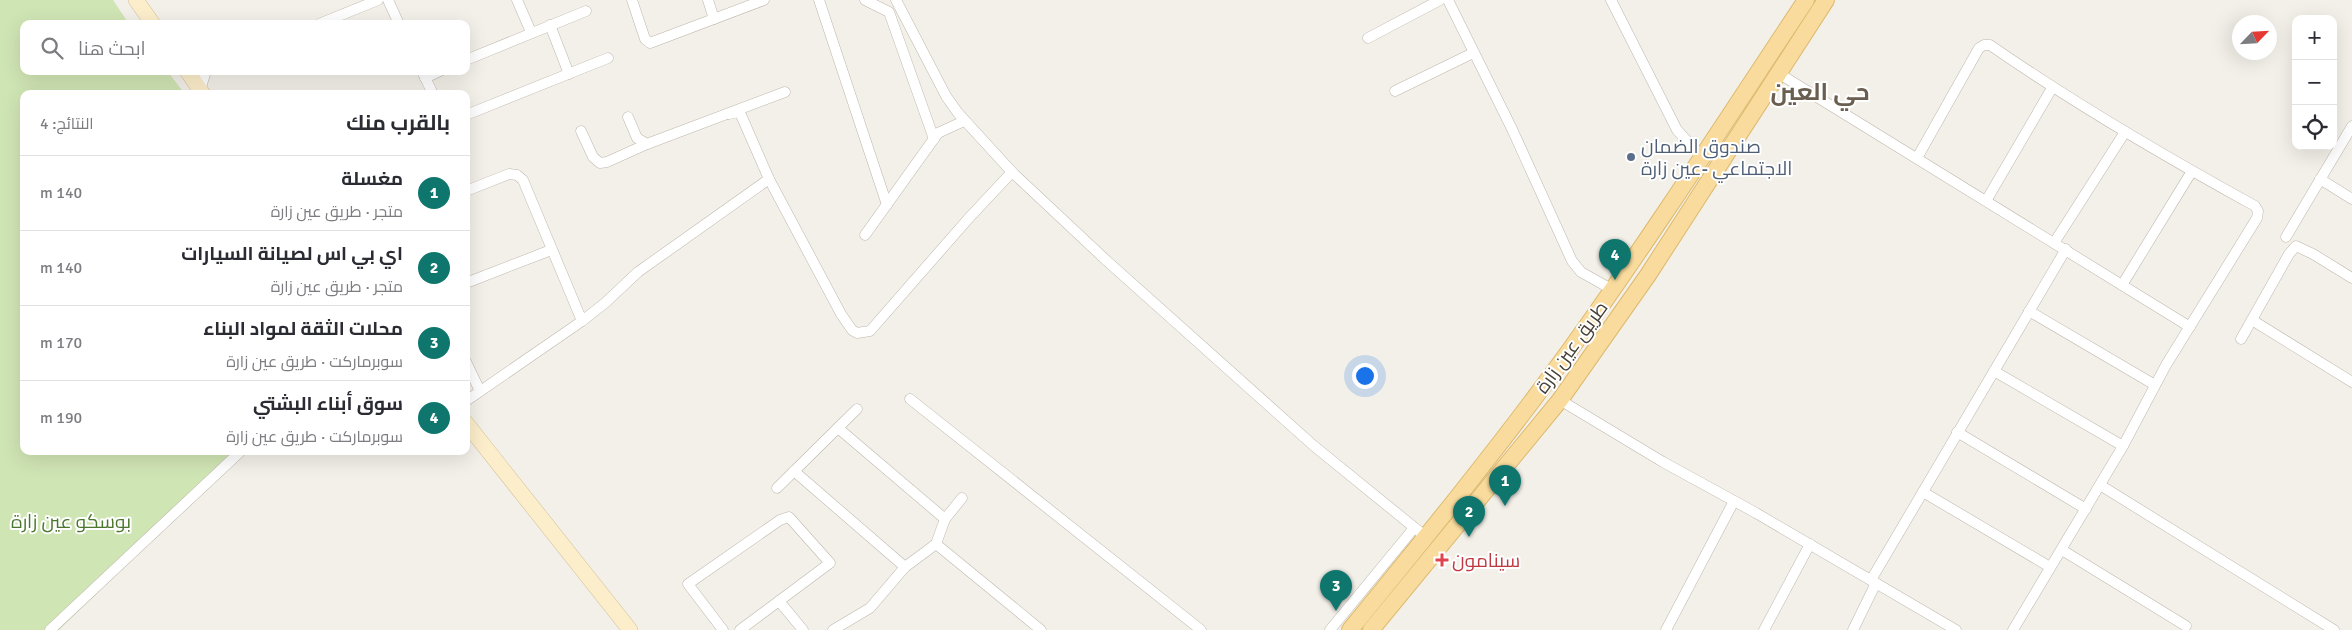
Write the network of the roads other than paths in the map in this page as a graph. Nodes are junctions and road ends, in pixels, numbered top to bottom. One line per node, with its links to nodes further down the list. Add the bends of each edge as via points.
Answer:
1 (136, 0): 18 (main road)
2 (378, 0): 19 (street)
3 (388, 0): 20 (street)
4 (517, 0): 22 (street)
5 (632, 0): 17 (street, via 646,42 650,43)
6 (708, 0): 17 (street)
7 (764, 0): 17 (street)
8 (818, 0): 56 (street)
9 (865, 0): 45 (street, via 890,12)
10 (896, 0): 41 (street, via 946,96)
11 (1440, 0): 23 (street)
12 (1448, 0): 24 (street)
13 (1612, 0): 47 (street, via 1677,130)
14 (1806, 0): 47 (main road, طريق عين زارة)
15 (1826, 0): 27 (main road, طريق عين زارة)
16 (586, 11): 21 (street)
17 (714, 19)
18 (150, 20)
19 (329, 20)
20 (397, 20)
21 (550, 25): 22 (street); 28 (street)
22 (531, 32): 25 (street)
23 (1368, 38)
24 (1473, 53): 36 (street); 65 (street, via 1512,129 1572,261 1581,272)
25 (470, 58)
26 (608, 58): 28 (street)
27 (1778, 73): 48 (street); 78 (main road, طريق عين زارة, via 1648,275)
28 (569, 74): 38 (street)
29 (190, 75): 33 (main road)
30 (205, 75): 34 (street)
31 (424, 75): 35 (street)
32 (2052, 88): 44 (street); 48 (street, via 1990,45 1981,46); 55 (street)
33 (201, 90)
34 (202, 90)
35 (431, 90)
36 (1395, 91)
37 (785, 92): 39 (street)
38 (470, 113)
39 (729, 114): 46 (street); 51 (street, via 738,112 741,115)
40 (628, 116): 46 (street, via 637,138)
41 (964, 120): 45 (street, via 938,133); 50 (street)
42 (2352, 126): 52 (street)
43 (581, 131): 46 (street, via 593,156 600,162 607,162)
44 (2125, 132): 49 (street); 59 (street)
45 (934, 139): 56 (street)
46 (647, 144)
47 (1702, 156): 65 (main road, طريق عين زارة)
48 (1917, 158): 55 (street)
49 (2192, 171): 64 (street); 69 (street, via 2255,206 2258,211 2257,218)
50 (1012, 172): 51 (street, via 870,331 857,333 842,314); 93 (street, via 1307,439)
51 (769, 179): 68 (street, via 638,272)
52 (2320, 179): 54 (street); 58 (street)
53 (470, 190): 61 (street, via 509,174 517,175 523,180)
54 (2352, 199)
55 (1986, 201): 59 (street)
56 (887, 205): 57 (street)
57 (865, 235)
58 (2286, 237)
59 (2054, 243): 60 (street)
60 (2066, 248): 64 (street); 66 (street)
61 (552, 250): 63 (street); 68 (street)
62 (2352, 278): 67 (street, via 2296,246 2288,254)
63 (470, 281)
64 (2122, 285): 69 (street)
65 (1613, 290): 93 (main road, طريق عين زارة, via 1509,432)
66 (2029, 311): 72 (street); 74 (street)
67 (2252, 320): 70 (street); 73 (street)
68 (582, 321): 75 (street)
69 (2190, 327): 74 (street)
70 (2241, 339)
71 (470, 370): 75 (street)
72 (1994, 371): 82 (street); 83 (street)
73 (2352, 382)
74 (2156, 385): 83 (street)
75 (480, 391): 76 (street)
76 (470, 398)
77 (910, 399): 110 (street)
78 (1560, 400): 90 (street); 102 (main road, طريق عين زارة)
79 (857, 409): 81 (street)
80 (470, 428): 104 (main road)
81 (838, 428): 85 (street); 92 (street)
82 (1957, 432): 88 (street); 91 (street)
83 (2123, 446): 86 (street)
84 (237, 455): 103 (street)
85 (794, 471): 87 (street); 98 (street)
86 (2100, 484): 91 (street); 118 (street)
87 (778, 488)
88 (1923, 492): 97 (street); 99 (street)
89 (962, 498): 92 (street)
90 (1734, 501): 95 (street); 113 (street)
91 (2086, 509): 96 (street)
92 (945, 519): 94 (street)
93 (1420, 532): 111 (street); 112 (main road, طريق عين زارة)
94 (936, 544): 98 (street); 109 (street)
95 (1810, 544): 99 (street); 114 (street)
96 (2062, 550): 97 (street); 101 (street)
97 (2050, 567): 117 (street)
98 (905, 568): 108 (street, via 870,608)
99 (1874, 582): 115 (street); 116 (street)
100 (780, 601): 105 (street, via 830,563 789,517 688,584); 106 (street); 107 (street)
101 (2186, 626)
102 (1379, 627)
103 (50, 630)
104 (630, 630)
105 (723, 630)
106 (740, 630)
107 (803, 630)
108 (833, 630)
109 (1041, 630)
110 (1200, 630)
111 (1330, 630)
112 (1350, 630)
113 (1666, 630)
114 (1764, 630)
115 (1853, 630)
116 (1956, 630)
117 (2014, 630)
118 (2334, 630)

